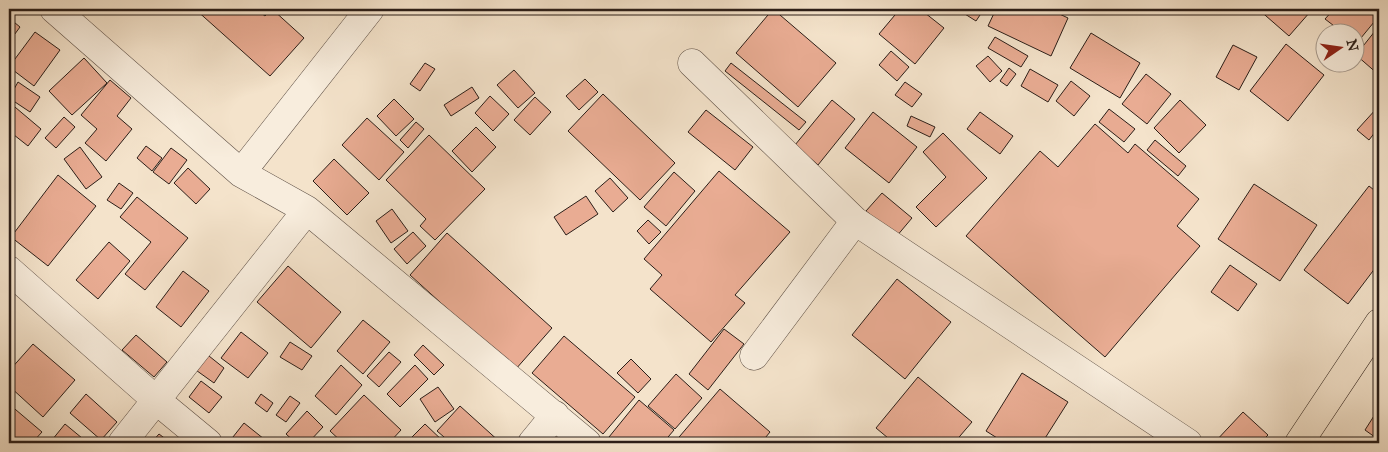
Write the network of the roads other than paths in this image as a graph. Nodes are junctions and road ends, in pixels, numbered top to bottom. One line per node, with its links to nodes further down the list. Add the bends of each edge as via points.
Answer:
1 (54, 9): 4 (street)
2 (370, 9): 4 (street)
3 (692, 63): 6 (street)
4 (242, 173): 5 (street)
5 (307, 210): 10 (street); 11 (street)
6 (854, 221): 9 (street); 16 (street)
7 (9, 270): 10 (street)
8 (1379, 323): 17 (main road)
9 (754, 356)
10 (156, 400): 12 (street); 13 (street)
11 (555, 415): 14 (street); 15 (street)
12 (122, 443)
13 (208, 443)
14 (532, 443)
15 (587, 443)
16 (1188, 443)
17 (1299, 443)

